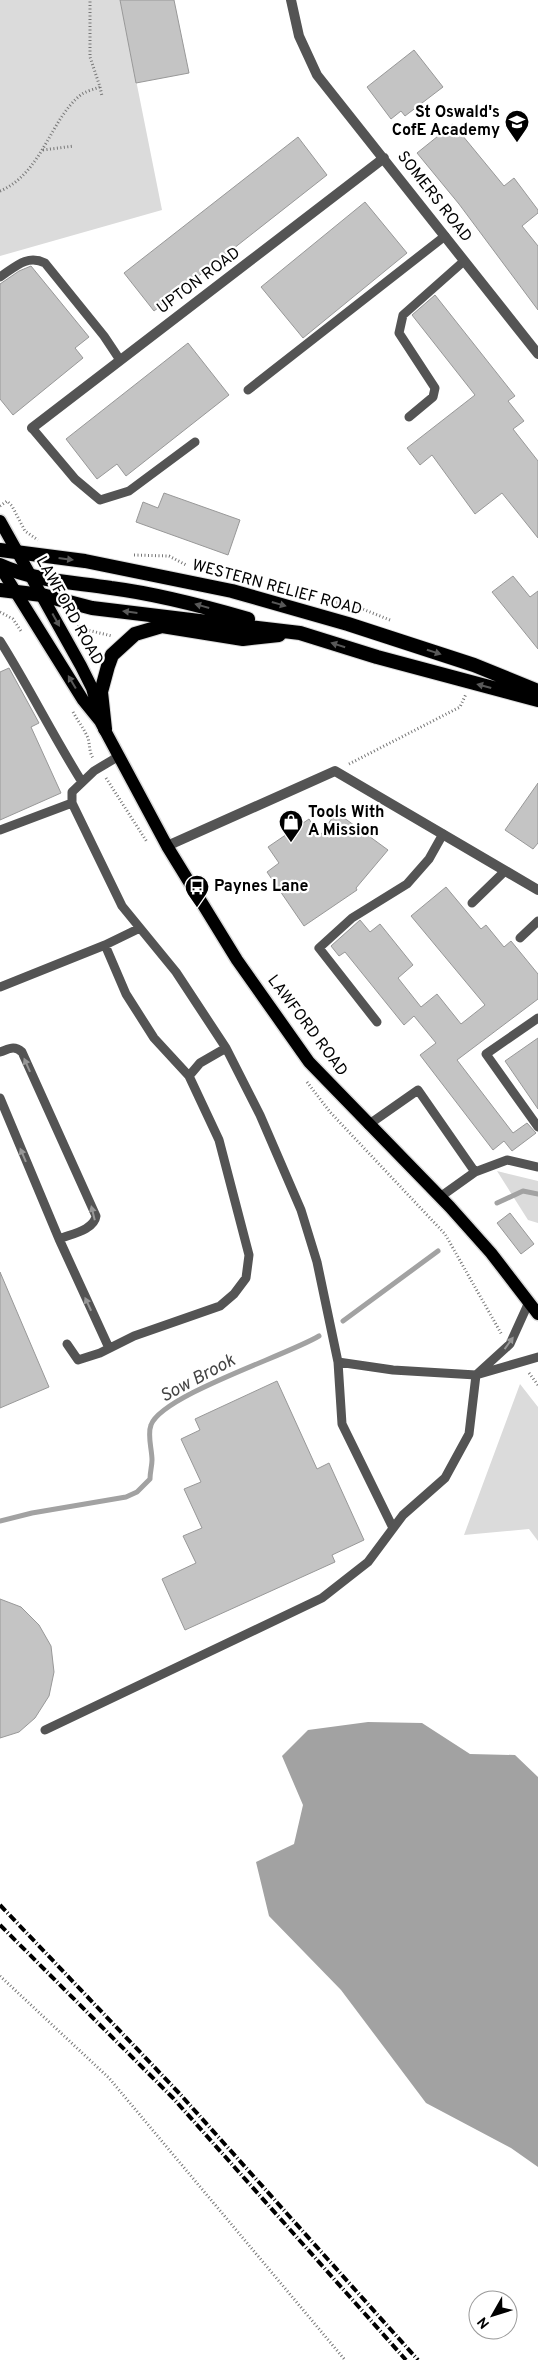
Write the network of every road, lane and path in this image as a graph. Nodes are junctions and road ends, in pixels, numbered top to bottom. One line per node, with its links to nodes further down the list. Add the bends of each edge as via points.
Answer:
1 (90, 0): 3 (path, via 90,56)
2 (291, 0): 7 (street, SOMERS ROAD, via 299,36 317,75)
3 (100, 87): 4 (path); 6 (path, via 84,93 73,102)
4 (102, 96)
5 (74, 146): 6 (path)
6 (43, 150): 8 (path, via 24,174)
7 (384, 158): 9 (street, SOMERS ROAD); 13 (street, UPTON ROAD)
8 (0, 191)
9 (445, 236): 10 (street, SOMERS ROAD); 14 (lane)
10 (464, 260): 12 (street, SOMERS ROAD); 15 (lane, via 408,309 400,323 399,333 435,388 433,397)
11 (0, 277): 13 (lane, via 25,260 36,258 45,263)
12 (538, 354)
13 (120, 360): 16 (street, UPTON ROAD)
14 (248, 390)
15 (409, 417)
16 (32, 428): 17 (lane, via 75,479 100,500 129,492)
17 (195, 442)
18 (0, 521): 20 (main road, LAWFORD ROAD)
19 (0, 550): 20 (highway, WESTERN RELIEF ROAD)
20 (18, 554): 22 (main road, LAWFORD ROAD); 29 (highway, WESTERN RELIEF ROAD, one-way to 29, via 85,561 232,591 465,662)
21 (2, 571): 22 (highway); 24 (main road, LAWFORD ROAD)
22 (38, 587): 24 (highway); 26 (highway, one-way to 22, via 92,608); 26 (highway, one-way to 22, via 194,603 112,588); 32 (main road, LAWFORD ROAD, one-way to 32, via 92,688)
23 (0, 590): 24 (highway)
24 (16, 592): 32 (main road, LAWFORD ROAD, one-way to 24, via 83,700)
25 (0, 612): 27 (path, via 12,619)
26 (300, 633): 31 (highway, one-way to 26); 32 (highway, via 243,639 162,626 135,634 112,655 108,666 100,692)
27 (24, 634)
28 (0, 641): 35 (lane)
29 (538, 691)
30 (466, 692): 34 (path, via 460,707)
31 (538, 700)
32 (103, 725): 33 (main road, LAWFORD ROAD)
33 (119, 756): 35 (lane); 39 (main road, LAWFORD ROAD)
34 (335, 771): 38 (street); 39 (street)
35 (82, 782): 36 (lane, via 72,792)
36 (72, 803): 37 (lane); 44 (lane, via 122,906)
37 (0, 830)
38 (443, 834): 40 (street); 49 (lane, via 429,859 407,884 352,918 319,948)
39 (167, 846): 54 (main road, LAWFORD ROAD, via 237,960 309,1062)
40 (505, 871): 41 (street); 42 (lane)
41 (538, 890)
42 (472, 903)
43 (538, 921): 45 (lane)
44 (140, 928): 46 (lane); 50 (lane, via 176,972)
45 (520, 938)
46 (105, 945): 47 (lane); 52 (lane, via 126,994 149,1031)
47 (0, 987)
48 (538, 1018): 55 (lane, via 486,1054)
49 (377, 1022)
50 (226, 1048): 52 (lane, via 200,1063); 65 (lane, via 260,1115 301,1210 317,1262)
51 (0, 1052): 59 (lane, one-way to 51, via 91,1226 96,1216 22,1052 17,1048)
52 (189, 1076): 63 (lane, via 219,1140 249,1255 246,1278 220,1306)
53 (0, 1098): 59 (lane, one-way to 53)
54 (368, 1125): 57 (lane, via 418,1090); 58 (main road, LAWFORD ROAD)
55 (538, 1127)
56 (538, 1167): 57 (lane, via 507,1160)
57 (475, 1172): 58 (lane)
58 (440, 1197): 60 (main road, LAWFORD ROAD, via 492,1253)
59 (59, 1239): 63 (lane, one-way to 59)
60 (529, 1302): 61 (main road, LAWFORD ROAD); 67 (lane, one-way to 60, via 510,1344)
61 (538, 1314)
62 (67, 1344): 63 (lane, via 78,1360)
63 (109, 1348)
64 (538, 1357): 67 (lane)
65 (338, 1362): 67 (lane, via 393,1370); 69 (lane, via 342,1424)
66 (529, 1372): 68 (path)
67 (476, 1375): 69 (lane, via 469,1434 449,1471)
68 (538, 1385)
69 (393, 1528): 70 (lane, via 368,1562 322,1598)
70 (45, 1730)
71 (0, 1976): 72 (path, via 109,2078)
72 (345, 2360)

